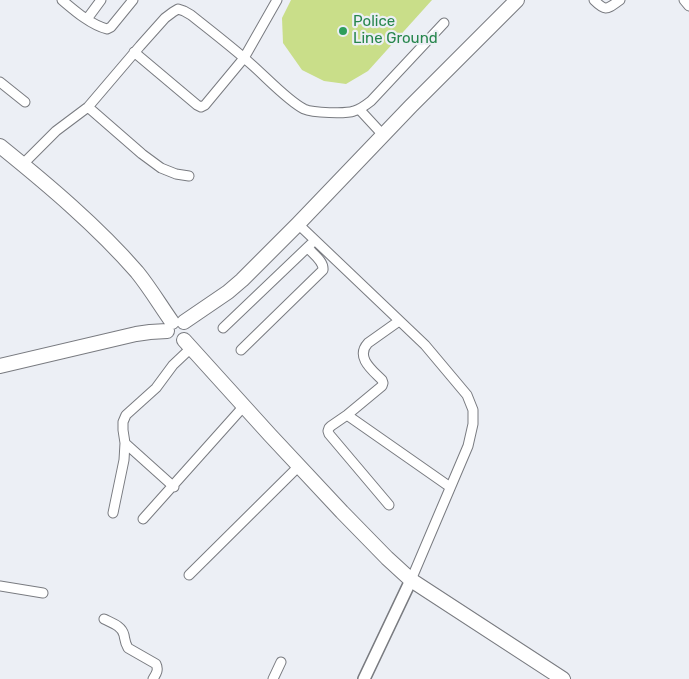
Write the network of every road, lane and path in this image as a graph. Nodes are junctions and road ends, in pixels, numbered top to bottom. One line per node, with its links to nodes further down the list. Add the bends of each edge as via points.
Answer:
1 (62, 0): 10 (street)
2 (101, 0): 10 (street)
3 (132, 0): 10 (street, via 107,29)
4 (278, 0): 13 (street)
5 (517, 0): 18 (main road)
6 (594, 0): 7 (street, via 605,9)
7 (620, 0)
8 (684, 0): 9 (street)
9 (689, 6)
10 (87, 19)
11 (444, 23): 17 (street, via 371,101)
12 (134, 52): 13 (street, via 165,18 178,9 191,15); 13 (street, via 201,107); 16 (street)
13 (244, 58): 17 (street, via 306,110 347,112)
14 (0, 82): 15 (street)
15 (25, 102)
16 (88, 107): 20 (street, via 56,131); 21 (street, via 161,168)
17 (359, 109): 18 (street)
18 (383, 135): 22 (main road)
19 (0, 146): 20 (main road)
20 (23, 164): 26 (main road, via 126,260 152,290)
21 (189, 176)
22 (298, 224): 23 (street); 26 (main road, via 228,292)
23 (315, 240): 24 (street); 25 (street)
24 (308, 248): 27 (street); 29 (street, via 322,263 323,270)
25 (400, 321): 32 (street, via 365,347 365,362 383,383); 36 (street, via 454,378 473,410 468,446)
26 (174, 325): 28 (main road, via 186,324); 30 (main road)
27 (223, 328)
28 (188, 344): 31 (main road); 33 (street, via 156,388 126,415 123,422)
29 (241, 350)
30 (0, 366)
31 (244, 406): 34 (main road); 35 (street)
32 (347, 415): 36 (street); 37 (street, via 328,428 329,434)
33 (125, 443): 35 (street); 38 (street)
34 (299, 466): 40 (street); 41 (main road)
35 (174, 486): 39 (street)
36 (450, 487): 41 (street)
37 (389, 505)
38 (113, 513)
39 (143, 519)
40 (189, 575)
41 (411, 580): 48 (street); 49 (main road)
42 (0, 586): 43 (street)
43 (43, 593)
44 (104, 619): 46 (street, via 121,629 128,648 156,664 158,671)
45 (281, 662): 47 (street)
46 (153, 679)
47 (274, 679)
48 (364, 679)
49 (563, 679)

